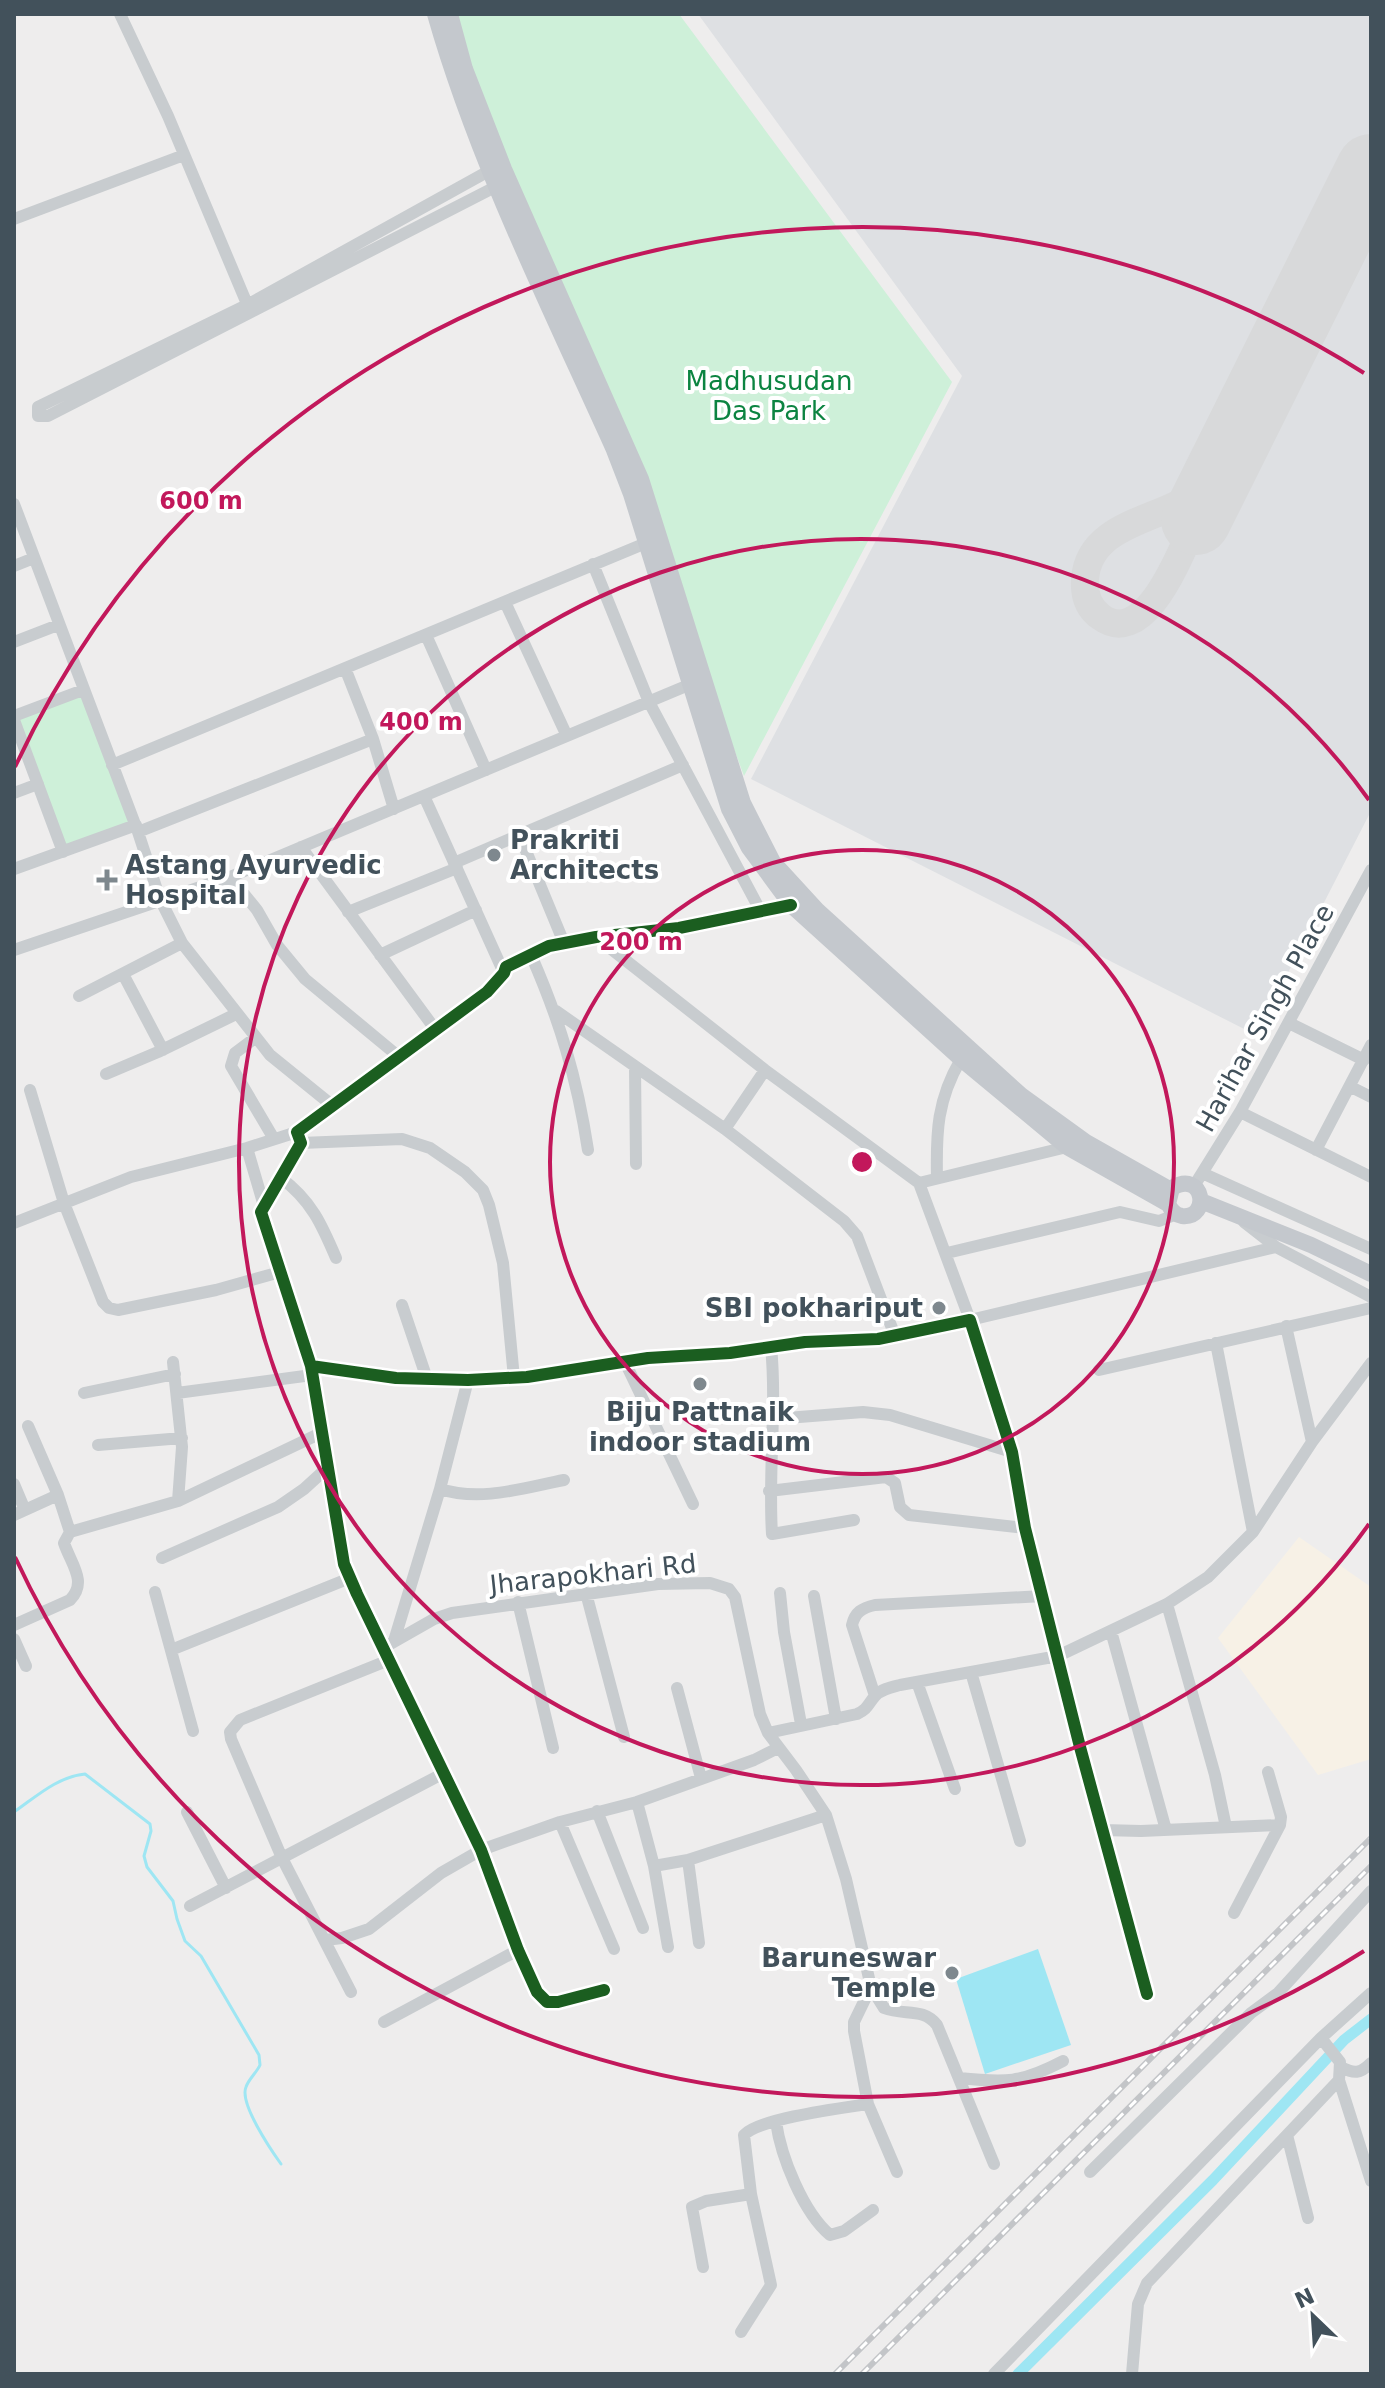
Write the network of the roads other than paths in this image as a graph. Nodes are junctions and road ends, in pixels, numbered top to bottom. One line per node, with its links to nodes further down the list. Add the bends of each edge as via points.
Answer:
1 (120, 14): 4 (street)
2 (435, 14): 5 (main road, via 463,101)
3 (450, 14): 5 (main road)
4 (184, 155): 6 (street); 7 (street)
5 (500, 175): 7 (street); 10 (main road, via 614,450); 86 (main road, via 641,479 743,803 773,862 817,910 1021,1095)
6 (14, 219)
7 (249, 309): 7 (street, via 48,416 38,416 38,407)
8 (14, 504): 9 (street)
9 (17, 521): 11 (street)
10 (646, 543): 12 (street); 19 (main road)
11 (34, 558): 13 (street); 15 (street)
12 (593, 564): 14 (street); 21 (street)
13 (14, 566)
14 (505, 602): 16 (street); 23 (street)
15 (58, 625): 17 (street); 20 (street)
16 (426, 635): 18 (street); 27 (street)
17 (14, 642)
18 (345, 668): 24 (street); 25 (street)
19 (691, 684): 21 (street); 41 (main road, via 729,809 749,848)
20 (83, 690): 22 (street); 25 (street)
21 (649, 702): 23 (street); 26 (street)
22 (14, 718): 28 (street)
23 (566, 734): 27 (street)
24 (373, 739): 31 (street); 32 (street)
25 (112, 765): 32 (street)
26 (683, 765): 33 (street); 43 (street)
27 (486, 770): 30 (street)
28 (38, 784): 29 (street); 35 (street)
29 (14, 793)
30 (424, 796): 31 (street); 36 (street)
31 (394, 809): 34 (street)
32 (137, 829): 35 (street); 40 (street)
33 (519, 834): 36 (street); 47 (street)
34 (301, 847): 39 (street); 44 (street)
35 (63, 852): 37 (street)
36 (456, 865): 42 (street); 44 (street)
37 (14, 869)
38 (1371, 870): 56 (street, Harihar Singh Place)
39 (230, 877): 40 (street); 61 (street, via 305,979)
40 (160, 899): 46 (street); 48 (street)
41 (791, 905): 43 (street); 62 (main road)
42 (476, 910): 49 (street); 51 (street)
43 (760, 910): 45 (street, via 679,928)
44 (348, 912): 49 (street)
45 (596, 937): 47 (street); 65 (street)
46 (182, 943): 52 (street); 55 (street)
47 (564, 943): 50 (street)
48 (14, 950)
49 (380, 955): 57 (street)
50 (531, 955): 51 (street); 54 (street)
51 (504, 973): 57 (street, via 487,992)
52 (123, 974): 53 (street); 60 (street)
53 (79, 996)
54 (556, 1011): 64 (street); 77 (street, via 580,1097)
55 (236, 1014): 58 (street); 60 (street)
56 (1289, 1023): 63 (street); 71 (street, Harihar Singh Place)
57 (435, 1029): 61 (street)
58 (255, 1038): 70 (street); 74 (street, via 235,1053 231,1066)
59 (1371, 1045): 63 (street)
60 (163, 1050): 66 (street)
61 (398, 1056): 70 (street)
62 (961, 1059): 75 (main road); 82 (street, via 939,1113)
63 (1364, 1060): 67 (street)
64 (635, 1066): 72 (street); 79 (street)
65 (765, 1070): 72 (street); 83 (street)
66 (106, 1074)
67 (1351, 1087): 69 (street); 78 (street)
68 (30, 1090): 85 (street)
69 (1371, 1097)
70 (333, 1106): 73 (street)
71 (1240, 1112): 78 (street); 84 (street, Harihar Singh Place)
72 (725, 1129): 101 (street, via 857,1236)
73 (299, 1138): 74 (street); 81 (street); 108 (street, via 402,1139 430,1148 483,1190 503,1263)
74 (274, 1139): 76 (street)
75 (1067, 1147): 82 (street); 86 (main road)
76 (247, 1148): 85 (street, via 131,1177); 87 (street)
77 (588, 1150)
78 (1316, 1150): 80 (street)
79 (636, 1164)
80 (1371, 1177)
81 (281, 1178): 87 (street); 93 (street, via 310,1203)
82 (937, 1178): 83 (street)
83 (919, 1183): 92 (street)
84 (1199, 1187): 86 (main road, via 1183,1183); 86 (main road, via 1199,1207 1191,1215); 88 (main road); 91 (street)
85 (64, 1203): 89 (street); 94 (street, via 109,1308 216,1290)
86 (1172, 1203): 92 (street, via 1159,1221 1120,1212)
87 (264, 1206): 94 (street, via 262,1218)
88 (1235, 1215): 90 (street); 95 (main road)
89 (14, 1223)
90 (1276, 1247): 96 (street); 99 (street)
91 (1371, 1249)
92 (947, 1253): 99 (street)
93 (336, 1258)
94 (280, 1272): 107 (street)
95 (1371, 1274)
96 (1371, 1297)
97 (402, 1305): 109 (street)
98 (1371, 1308): 100 (street)
99 (970, 1320): 101 (street); 119 (street)
100 (1286, 1326): 102 (street); 117 (street)
101 (895, 1336): 103 (street)
102 (1216, 1343): 106 (street); 132 (street)
103 (771, 1346): 104 (street); 113 (street)
104 (625, 1362): 108 (street); 127 (street)
105 (1371, 1363): 117 (street)
106 (1099, 1370)
107 (312, 1371): 109 (street); 112 (street); 115 (street)
108 (514, 1378): 110 (street)
109 (427, 1379): 110 (street)
110 (468, 1380): 123 (street)
111 (84, 1393): 112 (street, via 174,1368)
112 (177, 1393): 116 (street)
113 (774, 1419): 119 (street, via 890,1415); 124 (street)
114 (28, 1426): 125 (street)
115 (321, 1433): 120 (street); 126 (street)
116 (182, 1438): 118 (street); 126 (street)
117 (1312, 1442): 132 (street)
118 (98, 1445)
119 (1012, 1452): 130 (street)
120 (327, 1468): 133 (street, via 278,1507); 134 (street)
121 (564, 1480): 123 (street, via 478,1496)
122 (14, 1484): 128 (street)
123 (440, 1489): 146 (street)
124 (769, 1491): 129 (street, via 772,1534); 130 (street, via 886,1477 895,1483 897,1502 909,1515)
125 (58, 1495): 128 (street); 131 (street)
126 (178, 1501): 131 (street)
127 (693, 1504)
128 (19, 1512)
129 (854, 1520)
130 (1025, 1528): 139 (street)
131 (70, 1532): 142 (street, via 64,1543 78,1575 77,1593)
132 (1253, 1532): 141 (street, via 1208,1577)
133 (162, 1558)
134 (350, 1578): 145 (street); 146 (street)
135 (155, 1592): 145 (street)
136 (586, 1593): 140 (street, Jharapokhari Rd); 156 (street, Jharapokhari Rd, via 658,1584 710,1583 729,1589); 157 (street)
137 (780, 1593): 154 (street)
138 (814, 1596): 153 (street)
139 (1043, 1596): 147 (street); 152 (street, via 861,1609 852,1625)
140 (518, 1602): 146 (street, Jharapokhari Rd, via 434,1619); 158 (street)
141 (1167, 1604): 143 (street); 170 (street)
142 (14, 1625)
143 (1111, 1631): 147 (street); 172 (street)
144 (14, 1639): 148 (street)
145 (171, 1650): 155 (street)
146 (389, 1650): 161 (street); 175 (street, Jharapokhari Rd, via 233,1726 231,1739)
147 (1058, 1656): 149 (street); 171 (street)
148 (26, 1666)
149 (971, 1672): 150 (street); 173 (street)
150 (917, 1682): 152 (street); 163 (street)
151 (677, 1688): 162 (street)
152 (875, 1696): 153 (street, via 866,1710)
153 (836, 1719): 154 (street)
154 (801, 1724): 156 (street)
155 (193, 1731)
156 (768, 1733): 159 (street, Jharapokhari Rd)
157 (624, 1737)
158 (553, 1748)
159 (778, 1748): 162 (street); 167 (street, Jharapokhari Rd)
160 (1268, 1772): 169 (street)
161 (444, 1773): 174 (street); 175 (street)
162 (701, 1778): 164 (street)
163 (955, 1789)
164 (637, 1802): 165 (street); 177 (street)
165 (597, 1811): 168 (street); 182 (street)
166 (187, 1812): 178 (street)
167 (826, 1815): 176 (street); 188 (street, Jharapokhari Rd)
168 (560, 1822): 174 (street); 186 (street)
169 (1280, 1825): 170 (street); 181 (street)
170 (1226, 1827): 172 (street)
171 (1103, 1830): 172 (street); 192 (street)
172 (1166, 1830)
173 (1020, 1841)
174 (481, 1850): 183 (street, via 441,1873 369,1929); 187 (street)
175 (282, 1858): 178 (street); 183 (street)
176 (688, 1860): 177 (street); 184 (street)
177 (654, 1866): 185 (street)
178 (226, 1888): 180 (street)
179 (1371, 1891): 204 (street, via 1278,1993 1251,2013)
180 (190, 1906)
181 (1234, 1913)
182 (643, 1928)
183 (325, 1940): 190 (street)
184 (699, 1943)
185 (668, 1947)
186 (614, 1949)
187 (518, 1950): 189 (street, via 547,2002); 193 (street)
188 (871, 1987): 198 (street, via 884,2008 930,2016); 199 (street, via 854,2022)
189 (604, 1990)
190 (351, 1992)
191 (1371, 1993): 194 (street)
192 (1147, 1994)
193 (384, 2022)
194 (1323, 2040): 197 (street); 211 (street)
195 (1063, 2061): 198 (street, via 1010,2082)
196 (1371, 2063): 197 (street, via 1357,2073)
197 (1340, 2070): 201 (street); 205 (street)
198 (959, 2078): 202 (street)
199 (868, 2104): 200 (street); 203 (street)
200 (776, 2122): 206 (street, via 744,2135); 207 (street, via 784,2158 819,2225 830,2235)
201 (1287, 2135): 208 (street); 212 (street, via 1147,2283 1138,2304)
202 (994, 2164)
203 (897, 2172)
204 (1090, 2172)
205 (1371, 2181)
206 (751, 2194): 209 (street, via 692,2207); 210 (street, via 771,2285)
207 (873, 2210)
208 (1308, 2218)
209 (703, 2267)
210 (741, 2332)
211 (994, 2374)
212 (1132, 2374)

